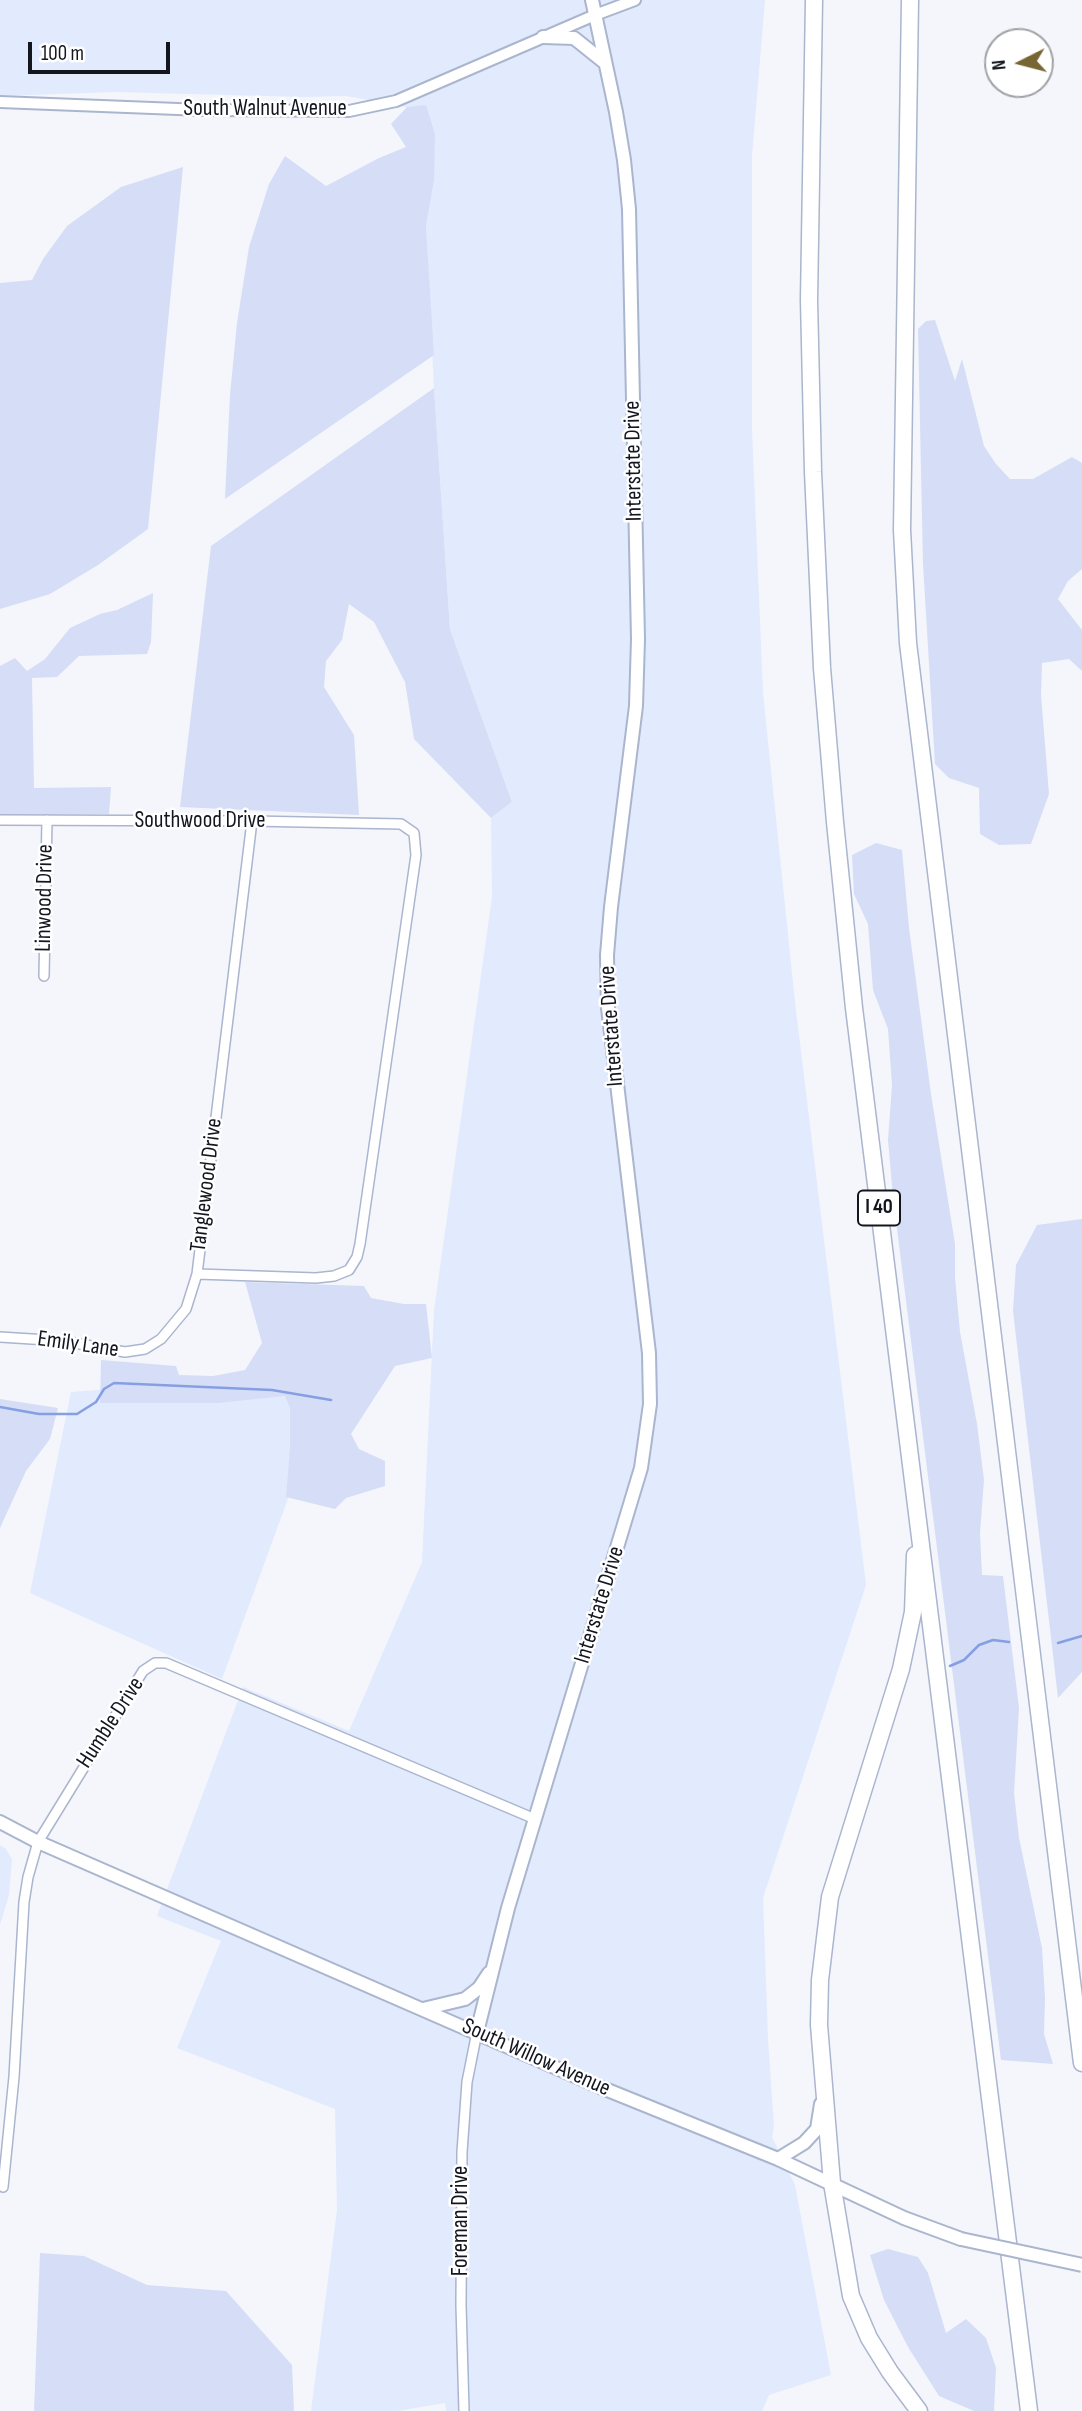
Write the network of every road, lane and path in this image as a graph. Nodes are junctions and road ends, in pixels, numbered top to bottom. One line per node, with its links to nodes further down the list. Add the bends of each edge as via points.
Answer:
1 (592, 0): 5 (main road, Interstate Drive)
2 (635, 0): 5 (street, South Walnut Avenue)
3 (814, 0): 16 (highway, I 40, via 809,300 822,668 854,1008)
4 (910, 0): 20 (highway, via 902,530 908,643)
5 (595, 15): 6 (street, South Walnut Avenue); 7 (main road, Interstate Drive)
6 (543, 37): 7 (main road, via 574,38); 8 (street, South Walnut Avenue, via 396,101 349,111)
7 (605, 62): 17 (main road, Interstate Drive, via 629,209 638,639 636,706 607,956 608,1008 649,1353 650,1404 641,1468)
8 (0, 102)
9 (0, 820): 10 (street, Southwood Drive)
10 (47, 820): 11 (street, Southwood Drive); 13 (street, Linwood Drive)
11 (252, 821): 12 (street, Southwood Drive); 14 (street, Tanglewood Drive)
12 (401, 824): 14 (street, Tanglewood Drive, via 414,833 416,855 357,1257 349,1270 326,1277)
13 (44, 976)
14 (197, 1274): 15 (street, Emily Lane, via 186,1309 161,1339 145,1349 125,1352 63,1341)
15 (0, 1337)
16 (917, 1506): 26 (highway, via 913,1612 901,1669 830,1897 820,1980); 33 (highway, I 40)
17 (535, 1819): 19 (street, Humble Drive, via 166,1663 155,1663 143,1671); 21 (main road, Interstate Drive)
18 (0, 1822): 19 (main road, South Willow Avenue)
19 (38, 1842): 23 (main road, South Willow Avenue); 29 (street, Humble Drive, via 24,1902)
20 (1061, 1894): 22 (highway); 25 (highway)
21 (494, 1964): 23 (main road, via 466,1999); 24 (main road, Interstate Drive)
22 (1082, 1980)
23 (423, 2009): 24 (main road, South Willow Avenue)
24 (477, 2032): 27 (main road, South Willow Avenue); 31 (street, Foreman Drive, via 467,2082 462,2152)
25 (1082, 2063)
26 (825, 2083): 27 (main road, via 817,2129); 28 (highway)
27 (778, 2159): 28 (main road, South Willow Avenue)
28 (832, 2183): 30 (main road, South Willow Avenue, bridge, via 961,2239); 32 (highway, via 851,2295 869,2338)
29 (3, 2187)
30 (1082, 2265)
31 (464, 2411)
32 (919, 2411)
33 (1029, 2411)

